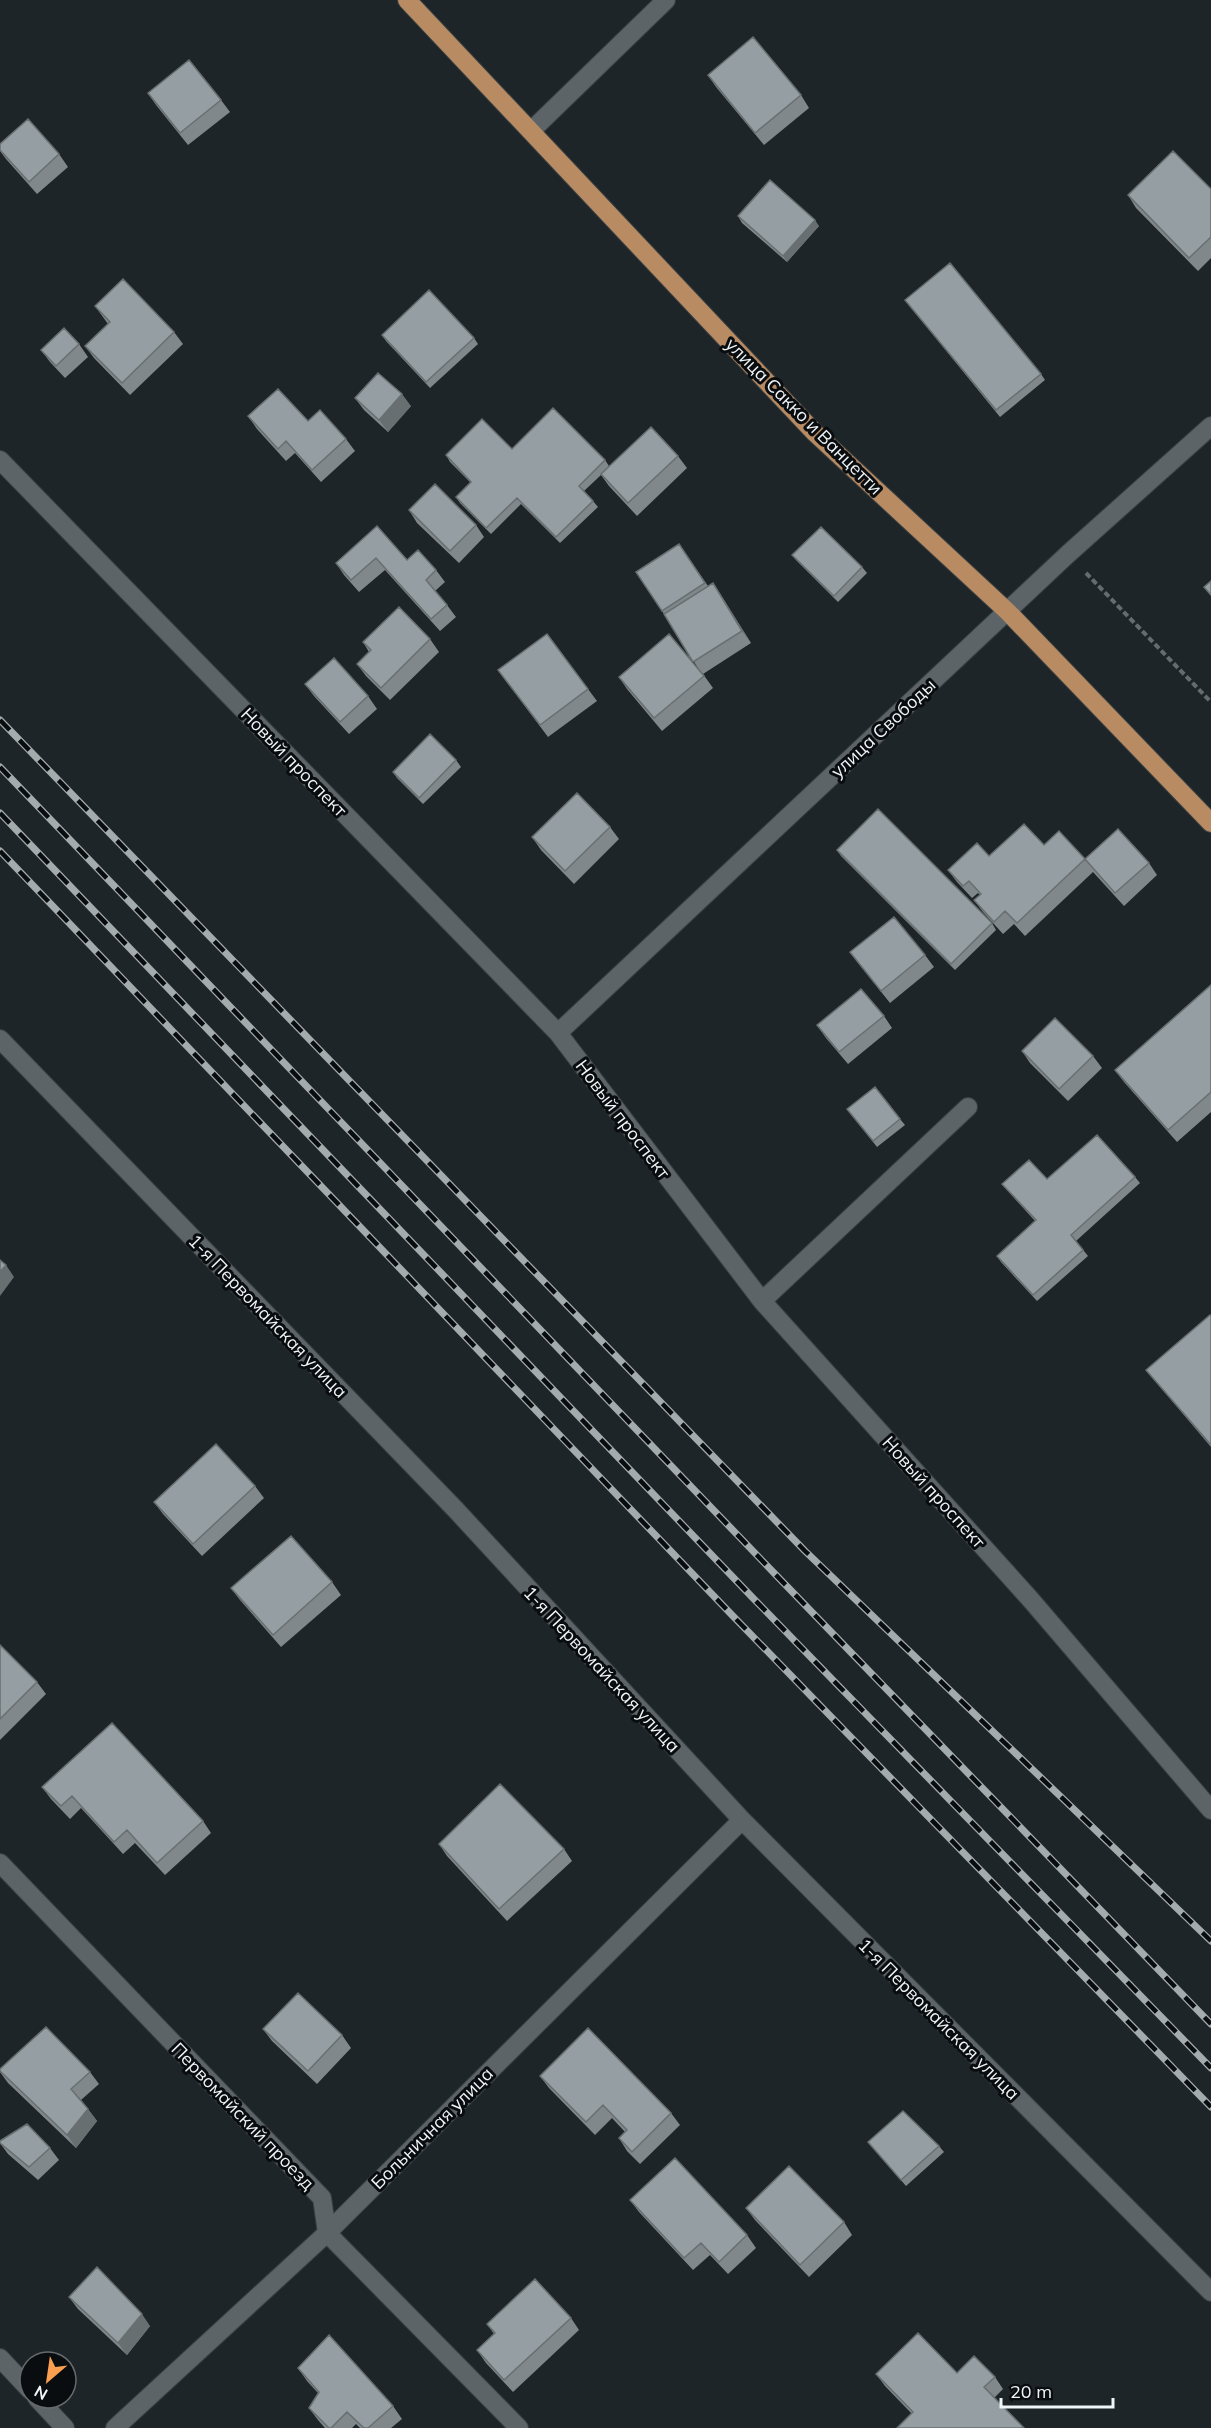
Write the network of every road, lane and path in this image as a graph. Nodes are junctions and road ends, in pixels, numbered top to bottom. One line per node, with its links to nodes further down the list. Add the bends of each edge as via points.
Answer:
1 (407, 0): 3 (main road, улица Сакко и Ванцетти)
2 (666, 0): 3 (street)
3 (532, 130): 7 (main road, улица Сакко и Ванцетти, via 815,433)
4 (1211, 426): 6 (street, улица Свободы)
5 (0, 460): 10 (street, Новый проспект)
6 (1068, 554): 7 (street, улица Свободы); 8 (path)
7 (1008, 612): 9 (main road, улица Сакко и Ванцетти); 10 (street, улица Свободы)
8 (1211, 702)
9 (1211, 823)
10 (558, 1033): 13 (street, Новый проспект)
11 (0, 1039): 15 (street, 1-я Первомайская улица, via 456,1510)
12 (968, 1107): 13 (street)
13 (762, 1301): 14 (street, Новый проспект, via 1031,1600)
14 (1211, 1810)
15 (742, 1820): 17 (street, Больничная улица); 18 (street, 1-я Первомайская улица)
16 (0, 1863): 17 (street, Первомайский проезд, via 322,2198)
17 (327, 2233): 23 (street, Больничная улица); 24 (street)
18 (1211, 2292)
19 (0, 2358): 20 (street)
20 (18, 2377)
21 (48, 2410): 22 (street)
22 (65, 2428)
23 (115, 2428)
24 (519, 2428)

